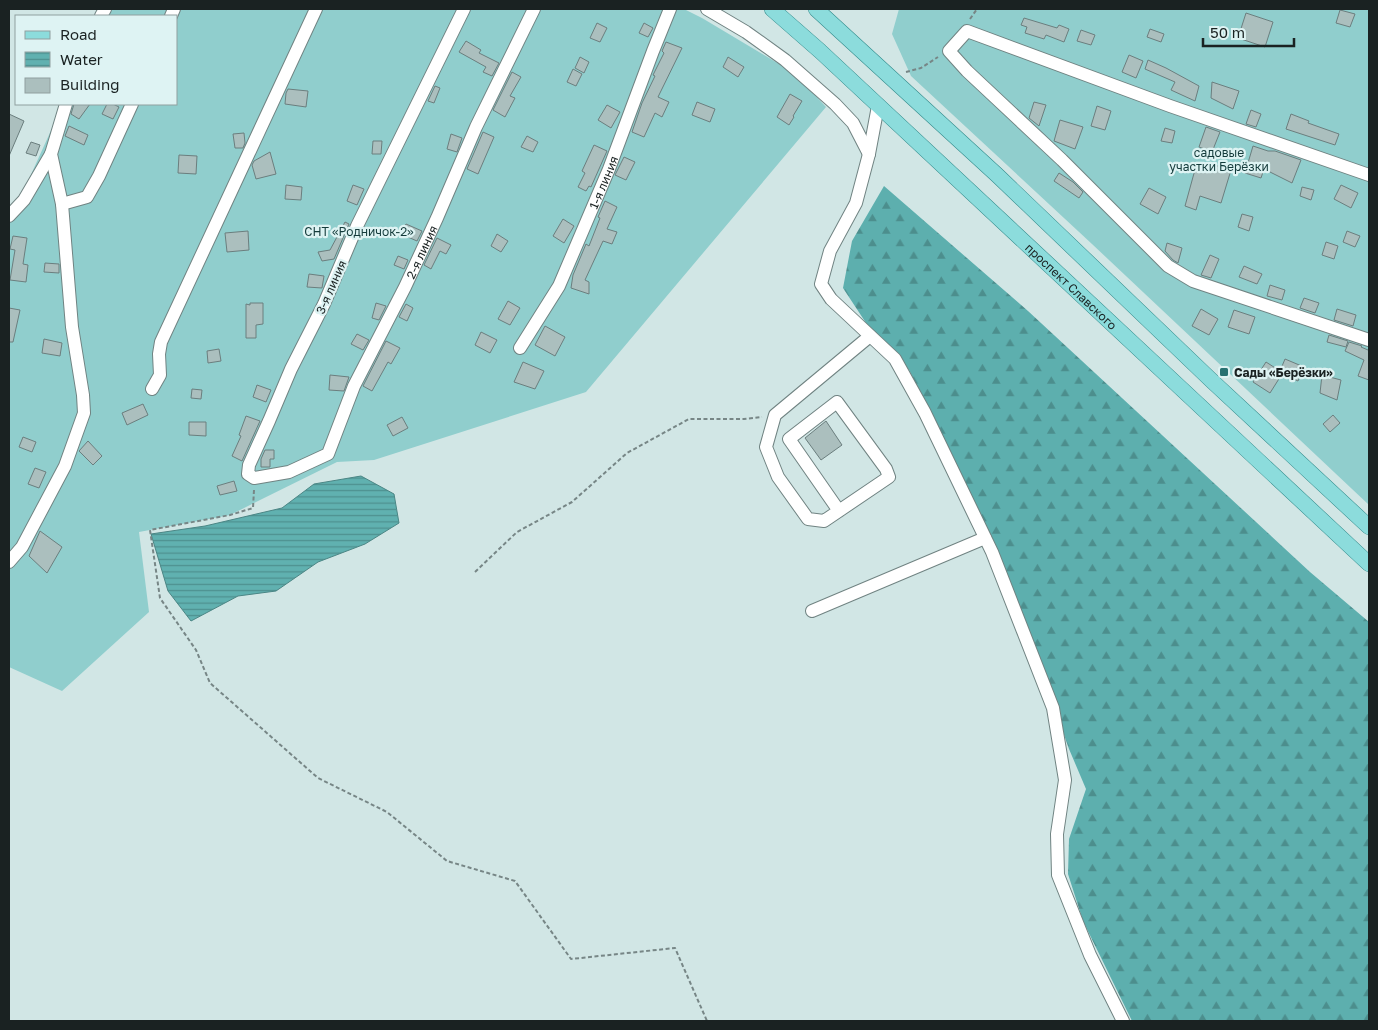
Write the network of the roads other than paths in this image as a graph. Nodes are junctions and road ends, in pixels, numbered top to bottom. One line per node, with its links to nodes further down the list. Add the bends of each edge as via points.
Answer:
1 (316, 9): 19 (street, via 161,342 160,375)
2 (464, 9): 20 (street, 3-я линия, via 357,226 249,465 248,474 254,478)
3 (534, 9): 20 (street, 2-я линия, via 476,127 405,287 354,386 328,454)
4 (670, 9): 18 (street, 1-я линия, via 609,168 559,286)
5 (707, 9): 12 (street, via 785,60 835,104 853,123)
6 (772, 9): 10 (main road, проспект Славского)
7 (816, 9): 22 (main road, via 997,174)
8 (66, 105): 11 (street)
9 (132, 105): 14 (street, via 87,197)
10 (878, 106): 12 (street); 25 (main road, проспект Славского)
11 (51, 154): 14 (street); 15 (street, via 24,200)
12 (869, 154): 16 (street, via 856,203 830,251 821,284 831,299)
13 (1369, 175): 17 (street, via 967,31 949,51 1168,266 1193,281)
14 (62, 204): 24 (street, via 72,327 84,413 65,466 22,548)
15 (9, 216)
16 (870, 336): 21 (street, via 775,415 766,447 778,477 808,519 824,521); 23 (street, via 895,359 925,413)
17 (1369, 340)
18 (520, 348)
19 (152, 388)
20 (289, 472)
21 (840, 511): 21 (street, via 888,477 886,469 837,402 789,439)
22 (1369, 527)
23 (985, 538): 26 (street); 27 (street, via 1052,708 1065,780 1057,834 1058,875 1090,954)
24 (9, 562)
25 (1369, 564)
26 (812, 612)
27 (1123, 1021)

